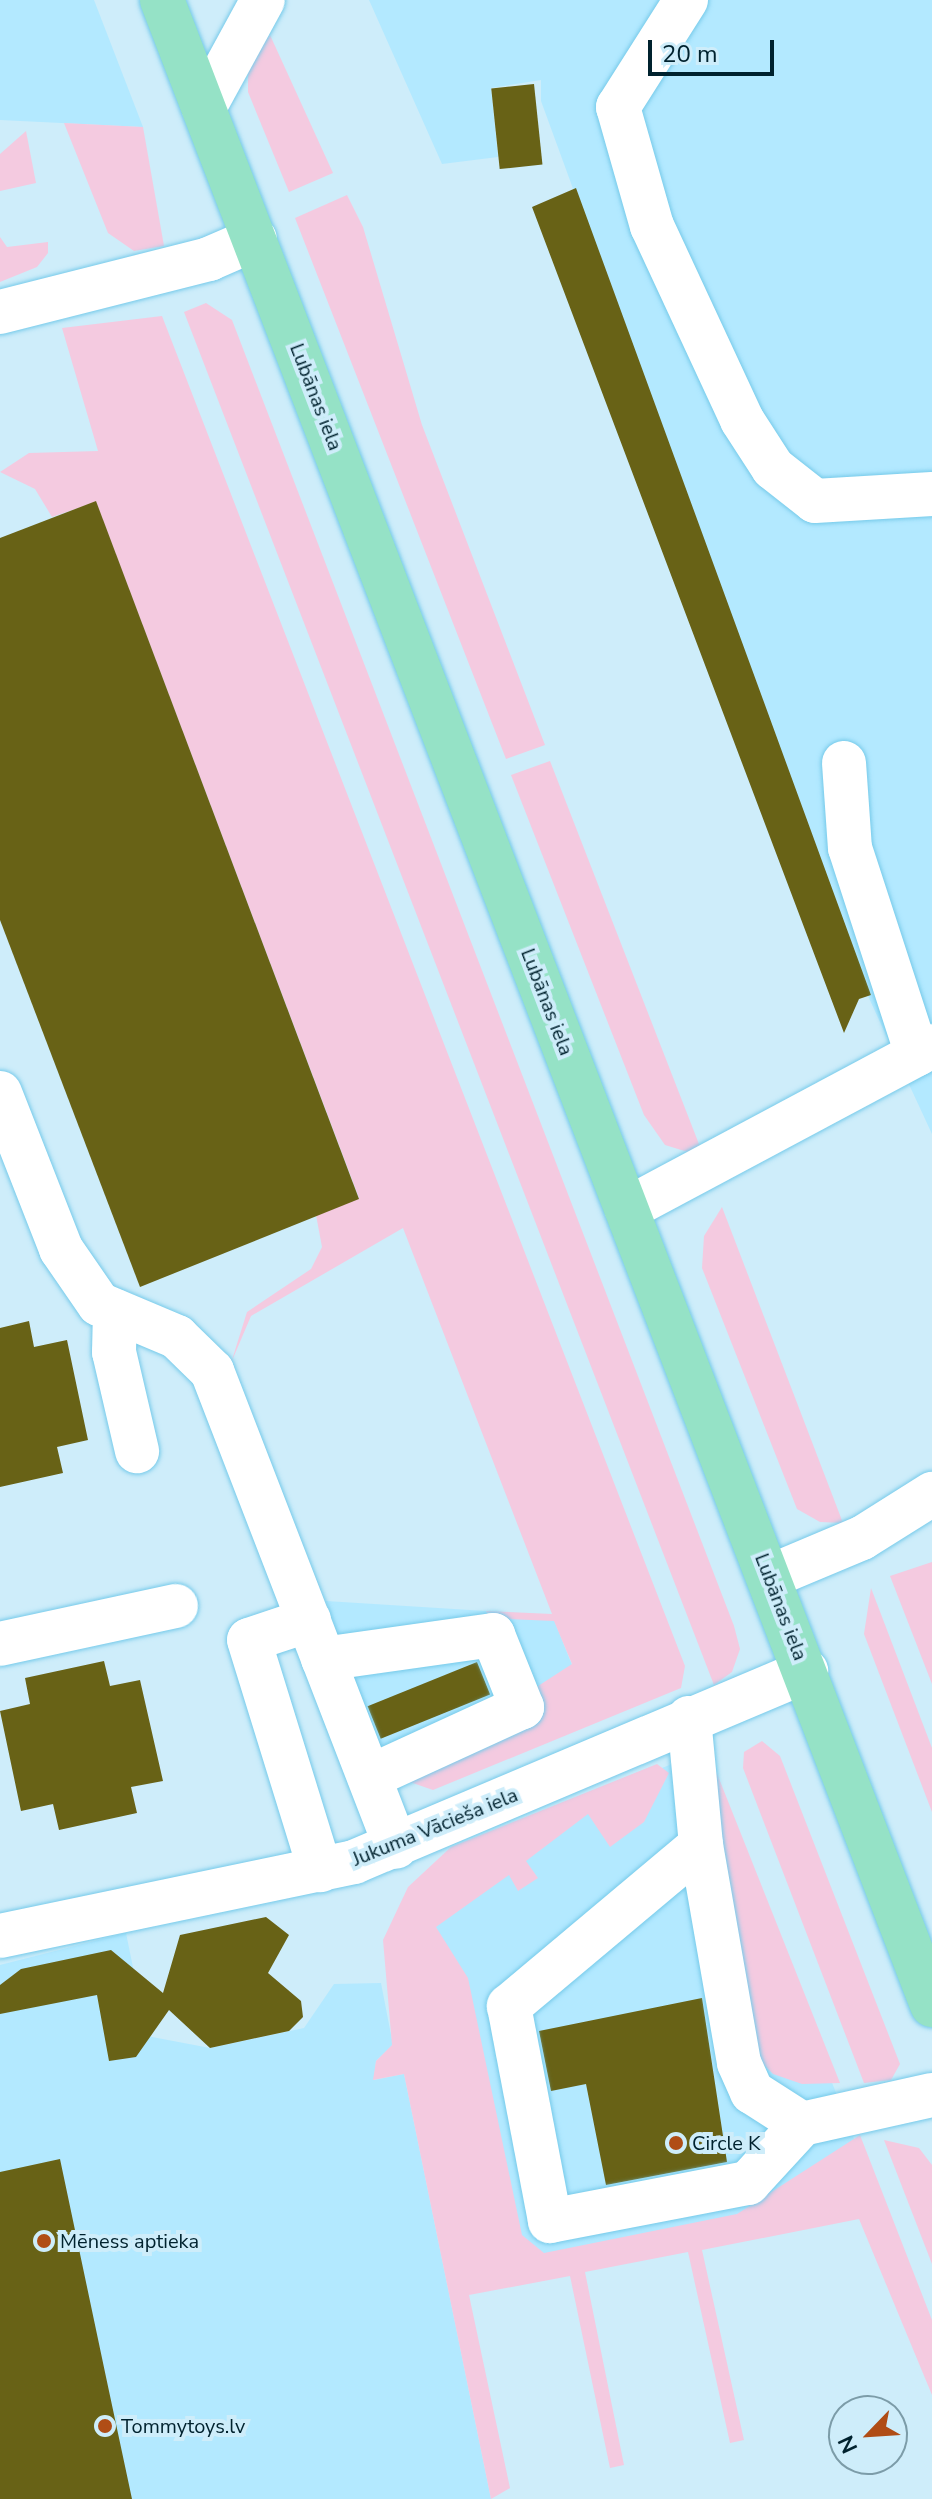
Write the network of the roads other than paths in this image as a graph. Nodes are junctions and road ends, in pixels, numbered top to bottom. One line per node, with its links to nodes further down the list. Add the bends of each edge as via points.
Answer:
1 (162, 0): 4 (main road, Lubānas iela)
2 (263, 0): 4 (street)
3 (686, 0): 7 (street, via 618,107 652,226 742,420 773,468 815,501)
4 (204, 108): 5 (main road, Lubānas iela)
5 (255, 239): 6 (street, via 209,259); 11 (main road, Lubānas iela)
6 (0, 312)
7 (932, 494)
8 (844, 763): 9 (street, via 850,848)
9 (925, 1050): 11 (street)
10 (0, 1093): 12 (street, via 61,1249 99,1304)
11 (627, 1209): 15 (main road, Lubānas iela)
12 (115, 1311): 13 (street, via 114,1352); 17 (street, via 177,1337 212,1371)
13 (137, 1451)
14 (932, 1494): 15 (street, via 862,1538)
15 (769, 1577): 19 (main road, Lubānas iela)
16 (176, 1606): 18 (street)
17 (316, 1639): 21 (street); 21 (street, via 493,1635 522,1707); 24 (street, via 249,1640)
18 (0, 1644)
19 (806, 1671): 20 (street, Jukuma Vācieša iela); 26 (main road, Lubānas iela)
20 (689, 1718): 22 (street); 23 (street, Jukuma Vācieša iela)
21 (369, 1777): 23 (street)
22 (701, 1845): 28 (street, via 739,2063 752,2092); 28 (street, via 509,2006 550,2221 748,2183)
23 (396, 1847): 24 (street, Jukuma Vācieša iela)
24 (320, 1870): 25 (street, Jukuma Vācieša iela)
25 (0, 1936)
26 (932, 2005)
27 (932, 2095): 28 (street)
28 (802, 2124)

